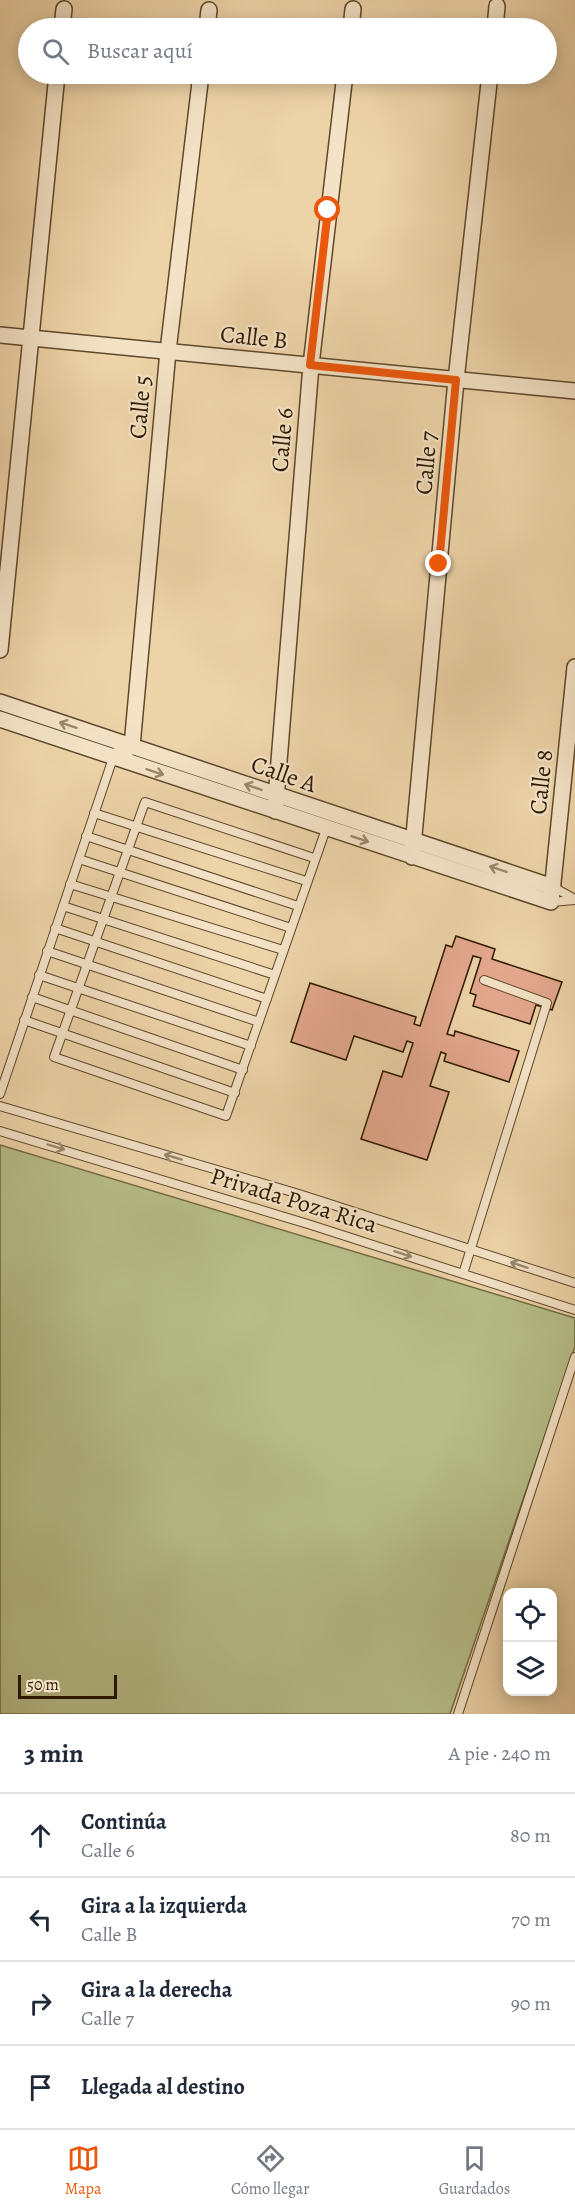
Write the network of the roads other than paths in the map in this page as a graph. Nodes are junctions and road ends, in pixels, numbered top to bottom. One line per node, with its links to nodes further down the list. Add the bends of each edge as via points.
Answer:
1 (497, 6): 8 (street)
2 (64, 9): 5 (street)
3 (353, 9): 7 (street)
4 (209, 10): 6 (street)
5 (63, 18)
6 (208, 18)
7 (352, 18)
8 (496, 18)
9 (56, 84): 14 (street)
10 (200, 84): 15 (street, Calle 5)
11 (344, 84): 16 (street, Calle 6)
12 (489, 84): 17 (street, Calle 7)
13 (0, 334): 14 (street, Calle B)
14 (31, 338): 15 (street, Calle B); 19 (street)
15 (168, 351): 16 (street, Calle B); 23 (street, Calle 5)
16 (310, 365): 17 (street, Calle B); 25 (street, Calle 6)
17 (456, 380): 18 (street, Calle B); 31 (street, Calle 7)
18 (575, 392)
19 (0, 650)
20 (575, 667): 38 (street, Calle 8)
21 (0, 702): 23 (street, Calle A, one-way to 21)
22 (0, 719): 24 (street, Calle A)
23 (132, 746): 24 (street); 25 (street, Calle A, one-way to 23)
24 (112, 758): 26 (street, Calle A, one-way to 26); 27 (lane)
25 (276, 795): 26 (street, Calle 6); 28 (street, Calle A)
26 (275, 811): 28 (street, Calle A)
27 (94, 813): 29 (lane); 30 (lane)
28 (329, 821): 31 (street, Calle A); 33 (lane)
29 (138, 827): 32 (lane); 33 (lane, via 145,802); 36 (lane)
30 (86, 836): 32 (lane); 34 (lane)
31 (412, 849): 38 (street, Calle A)
32 (129, 850): 35 (lane); 42 (lane)
33 (314, 858): 36 (lane)
34 (79, 859): 35 (lane); 37 (lane)
35 (121, 872): 39 (lane); 45 (lane)
36 (306, 881): 42 (lane)
37 (70, 884): 39 (lane); 41 (lane)
38 (552, 894): 40 (lane); 40 (lane)
39 (111, 897): 43 (lane); 47 (lane)
40 (575, 899)
41 (63, 906): 43 (lane); 44 (lane)
42 (298, 906): 45 (lane)
43 (104, 919): 46 (lane); 51 (lane)
44 (55, 928): 46 (lane); 48 (lane)
45 (291, 928): 47 (lane)
46 (95, 942): 49 (lane); 55 (lane)
47 (283, 950): 51 (lane)
48 (47, 951): 49 (lane); 50 (lane)
49 (87, 965): 53 (lane); 58 (lane)
50 (39, 975): 53 (lane); 54 (lane)
51 (275, 975): 55 (lane)
52 (484, 981): 66 (lane, via 547,1003)
53 (79, 989): 56 (lane); 60 (lane)
54 (32, 997): 56 (lane); 57 (lane)
55 (267, 999): 58 (lane)
56 (70, 1011): 59 (lane); 61 (lane)
57 (24, 1020): 59 (lane); 63 (lane)
58 (259, 1022): 60 (lane)
59 (62, 1034): 62 (lane); 62 (lane, via 54,1057 140,1087 226,1116)
60 (251, 1046): 61 (lane)
61 (243, 1070): 62 (lane)
62 (235, 1093)
63 (0, 1094)
64 (0, 1106): 66 (lane, one-way to 64, via 299,1194)
65 (0, 1131): 67 (lane, Privada Poza Rica, one-way to 67)
66 (472, 1250): 67 (lane); 68 (lane, one-way to 66)
67 (463, 1274): 69 (lane, Privada Poza Rica)
68 (575, 1283)
69 (575, 1310)
70 (575, 1357): 71 (lane)
71 (458, 1714)

